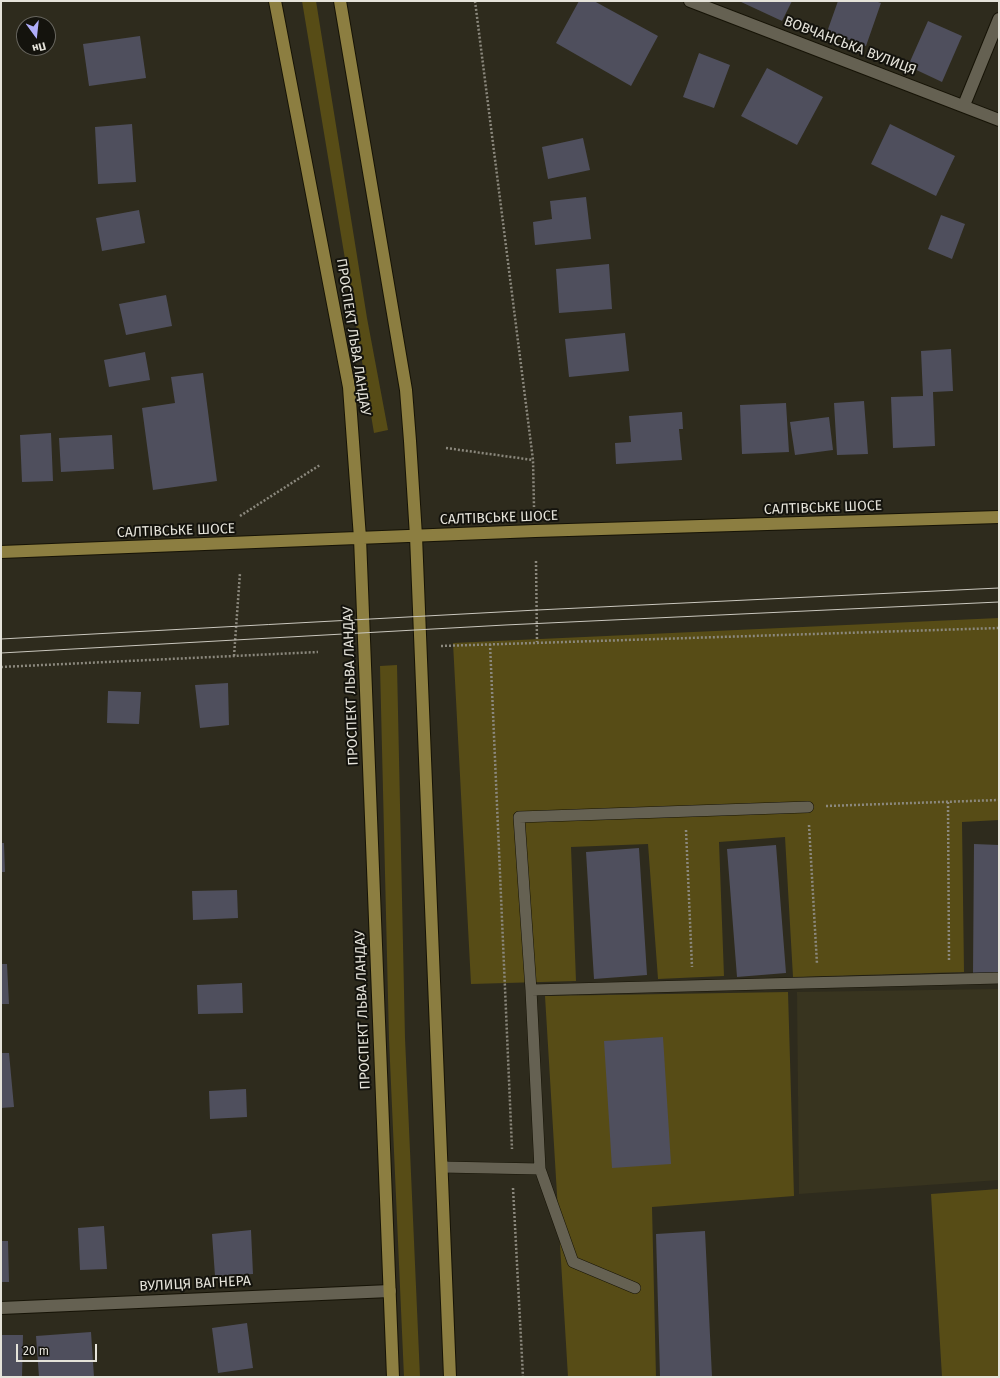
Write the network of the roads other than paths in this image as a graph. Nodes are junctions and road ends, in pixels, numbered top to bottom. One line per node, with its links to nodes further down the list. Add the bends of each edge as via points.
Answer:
1 (275, 1): 9 (main road, ПРОСПЕКТ ЛЬВА ЛАНДАУ, via 349,387)
2 (340, 1): 8 (main road, via 406,390)
3 (690, 1): 5 (street, ВОВЧАНСЬКА ВУЛИЦЯ)
4 (999, 20): 5 (street)
5 (964, 105): 6 (street, ВОВЧАНСЬКА ВУЛИЦЯ)
6 (999, 120)
7 (999, 517): 8 (main road, САЛТІВСЬКЕ ШОСЕ)
8 (416, 536): 9 (main road, САЛТІВСЬКЕ ШОСЕ); 14 (main road)
9 (360, 538): 10 (main road, САЛТІВСЬКЕ ШОСЕ); 17 (main road, ПРОСПЕКТ ЛЬВА ЛАНДАУ)
10 (1, 552)
11 (808, 807): 13 (lane, via 519,816)
12 (999, 978): 13 (lane)
13 (531, 990): 15 (lane)
14 (442, 1167): 15 (lane); 20 (main road)
15 (540, 1168): 16 (lane, via 573,1262)
16 (636, 1288)
17 (390, 1291): 18 (street, ВУЛИЦЯ ВАГНЕРА); 19 (main road, ПРОСПЕКТ ЛЬВА ЛАНДАУ)
18 (1, 1308)
19 (393, 1377)
20 (450, 1377)

